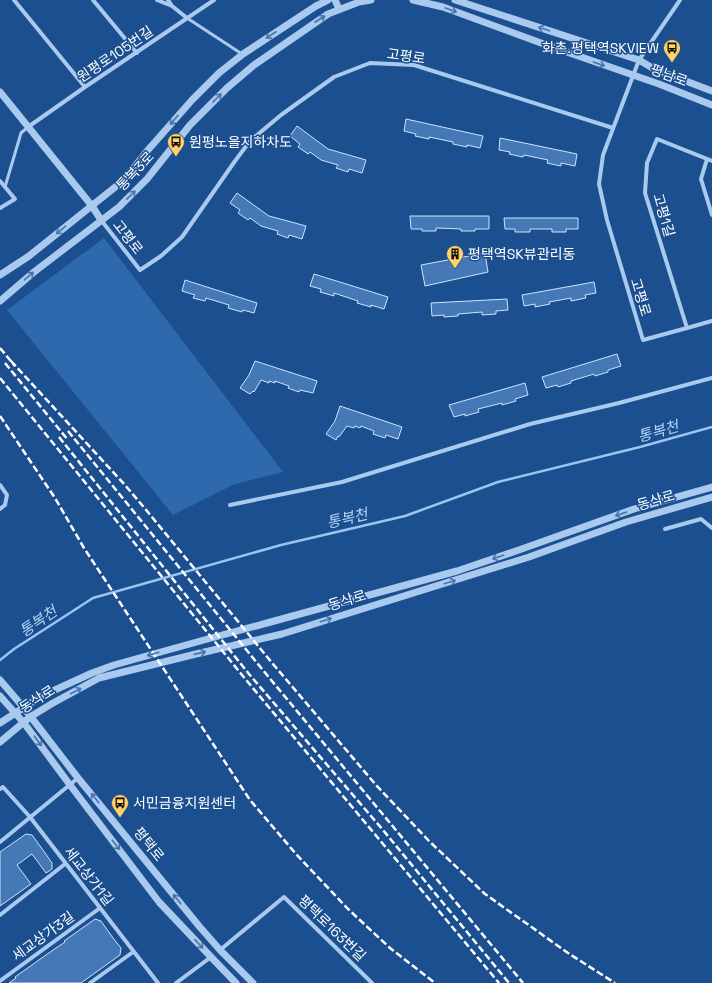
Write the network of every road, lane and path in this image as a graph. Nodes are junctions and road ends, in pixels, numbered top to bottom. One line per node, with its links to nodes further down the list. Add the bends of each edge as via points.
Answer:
1 (14, 0): 19 (street)
2 (93, 0): 15 (street)
3 (157, 0): 12 (street)
4 (168, 0): 12 (street)
5 (214, 0): 14 (street, 원평로105번길)
6 (328, 0): 16 (street, 통복3로, one-way to 16)
7 (335, 0): 13 (street)
8 (371, 0): 13 (street)
9 (413, 0): 18 (street, 평남로, one-way to 18, via 443,7)
10 (455, 0): 17 (street, 평남로, one-way to 10)
11 (680, 0): 17 (street)
12 (172, 6): 14 (street)
13 (339, 9): 32 (street, 통복3로, one-way to 13, via 119,207 147,179 190,125 227,88 260,61)
14 (187, 18): 15 (street, 원평로105번길); 16 (lane)
15 (137, 52): 19 (street, 원평로105번길)
16 (243, 54): 29 (street, 통복3로, one-way to 29, via 192,100 124,180)
17 (639, 60): 18 (street); 20 (street, 평남로, via 654,69)
18 (633, 75): 22 (street, 평남로); 24 (street)
19 (85, 87): 23 (street, 원평로105번길)
20 (712, 91)
21 (0, 92): 23 (street)
22 (712, 105)
23 (28, 127): 28 (lane, via 20,133); 29 (street)
24 (613, 128): 32 (street, 고평로, via 414,65 370,63 334,77 281,115 250,142 182,237 140,270); 36 (street, 고평로, via 603,155 599,184 607,220 643,340)
25 (707, 159): 26 (street, 고평1길); 31 (street, via 701,179); 36 (street, 고평1길, via 657,139 648,163 645,193)
26 (712, 161)
27 (0, 181): 28 (street)
28 (5, 187): 30 (street, via 15,199)
29 (92, 206): 32 (street); 33 (street, 통복3로, one-way to 33, via 29,256)
30 (0, 208)
31 (712, 215)
32 (101, 220): 34 (street, 통복3로, one-way to 32)
33 (0, 275)
34 (0, 301)
35 (712, 321): 36 (street)
36 (687, 328)
37 (712, 378): 41 (street, via 530,424 342,482)
38 (0, 485): 42 (street, via 7,495 5,505)
39 (712, 487): 47 (street, 동삭로, one-way to 47, via 634,509 457,571 114,665 57,689)
40 (712, 497): 49 (street, 동삭로, one-way to 40, via 99,678 282,634 529,557 626,522)
41 (230, 505)
42 (0, 509)
43 (712, 528): 44 (street, via 701,519)
44 (665, 529)
45 (0, 680): 47 (street, 평택로)
46 (2, 698): 48 (street, 평택로)
47 (24, 708): 48 (street, 동삭로); 49 (street, 평택로)
48 (15, 713): 50 (street, 동삭로); 51 (street, 평택로)
49 (30, 717): 51 (street, 동삭로); 53 (street, 평택로)
50 (0, 723)
51 (24, 723): 52 (street, 동삭로); 54 (street, 평택로, one-way to 54)
52 (0, 742)
53 (78, 778): 54 (street); 61 (street, 평택로, one-way to 53)
54 (70, 785): 56 (street); 63 (street, 평택로, one-way to 63, via 159,902)
55 (0, 789): 56 (street, 세교상가1길, via 2,787)
56 (30, 818): 57 (street); 58 (street, 세교상가1길)
57 (0, 842)
58 (65, 864): 59 (street, 세교상가1길); 60 (street)
59 (100, 908): 62 (street, 세교상가1길); 64 (street, 세교상가3길)
60 (0, 915)
61 (220, 950): 69 (street, 평택로); 70 (street, 평택로163번길, via 284,897)
62 (133, 952): 65 (street); 66 (street, 세교상가1길)
63 (211, 957): 67 (street); 68 (street, 평택로)
64 (0, 982)
65 (90, 983)
66 (158, 983)
67 (176, 983)
68 (236, 983)
69 (253, 983)
70 (372, 983)

